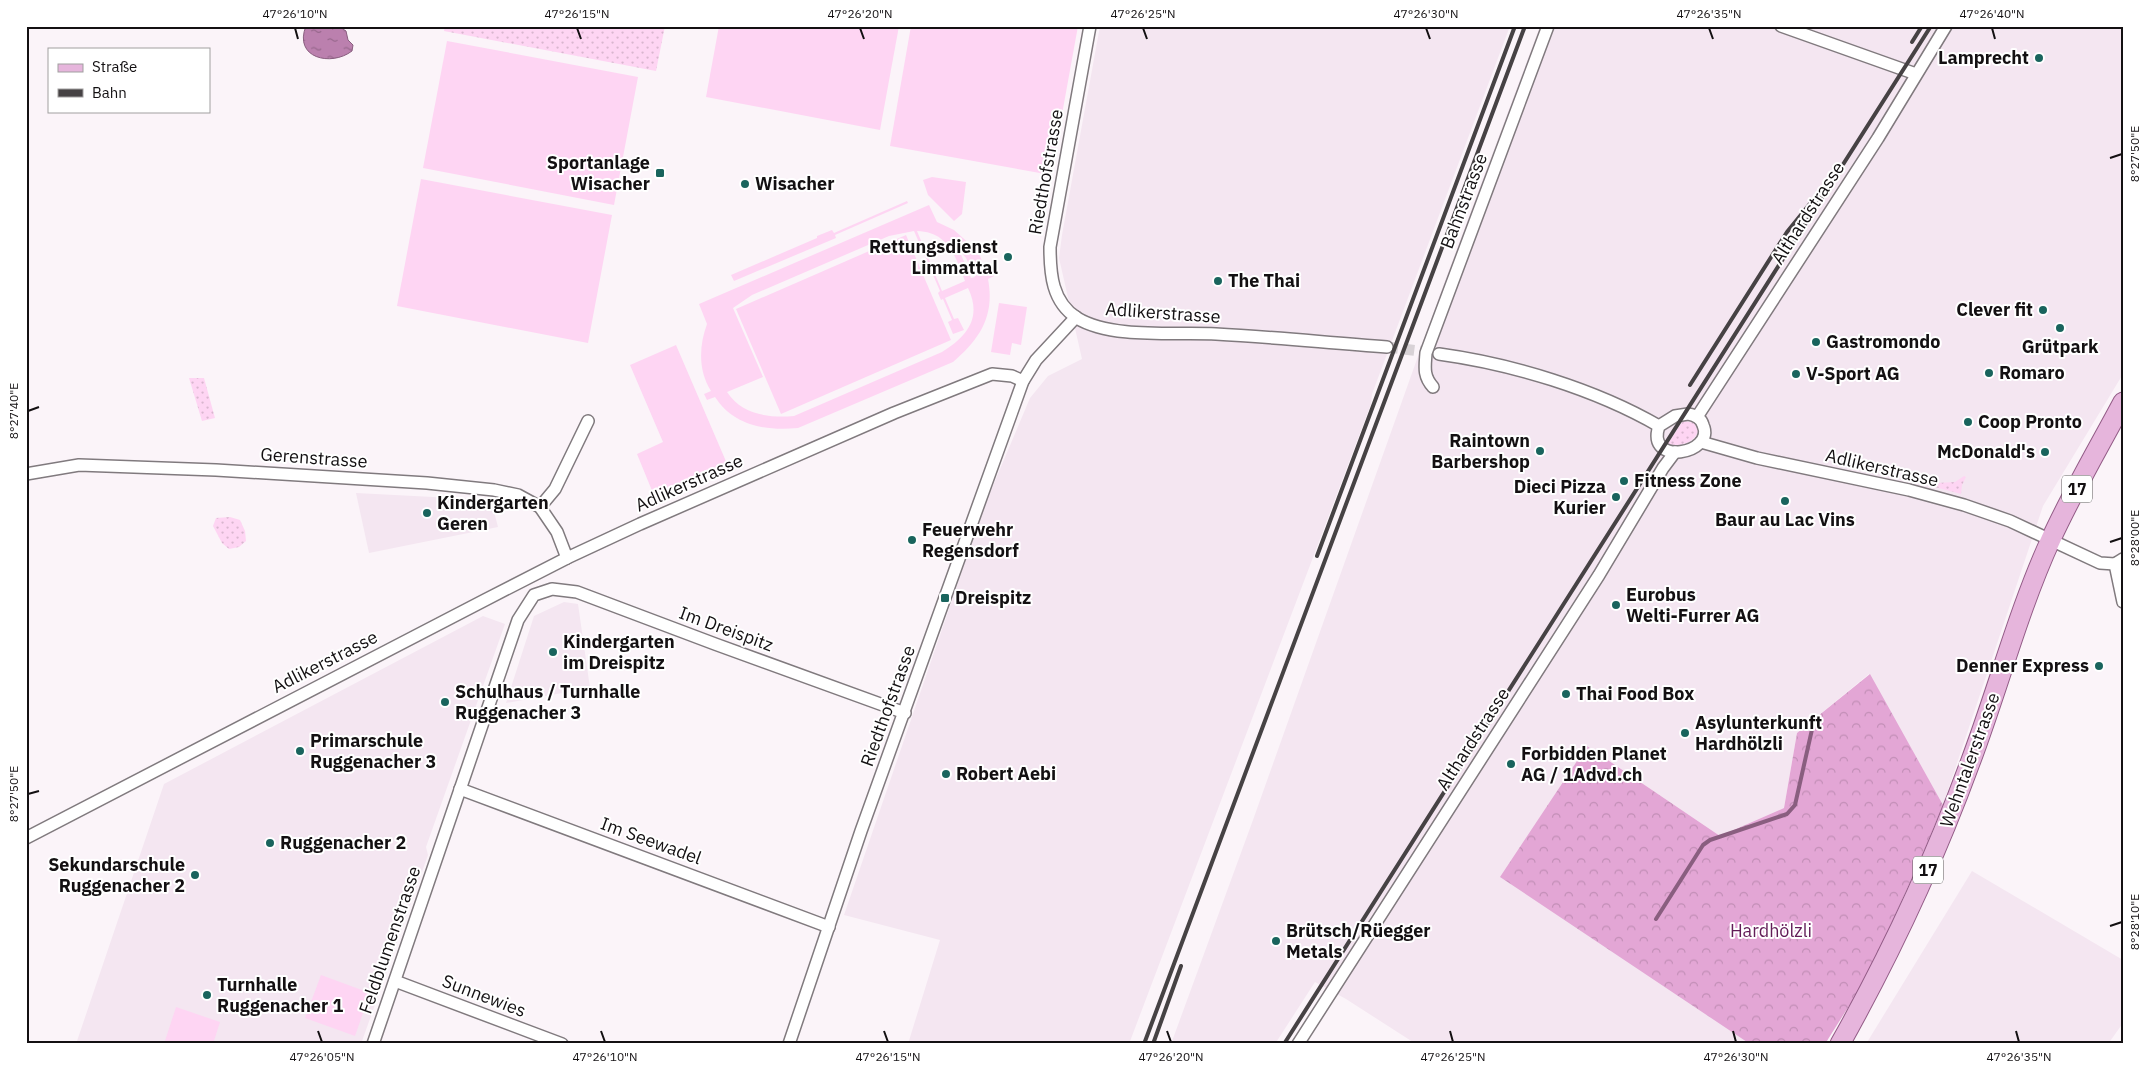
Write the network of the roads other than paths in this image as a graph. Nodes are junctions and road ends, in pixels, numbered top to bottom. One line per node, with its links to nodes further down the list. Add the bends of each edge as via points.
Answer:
1 (1090, 26): 6 (street, Riedthofstrasse, via 1050,247 1055,292)
2 (1548, 26): 10 (street, Bahnstrasse, via 1426,353 1424,374)
3 (1781, 26): 5 (street)
4 (1946, 26): 5 (street, Althardstrasse)
5 (1916, 74): 12 (street, Althardstrasse, via 1873,146)
6 (1076, 317): 7 (street, Adlikerstrasse, via 1115,330 1216,334); 9 (street, via 1036,360)
7 (1387, 348)
8 (1439, 354): 14 (street, via 1470,358 1543,377)
9 (1023, 381): 20 (street, Adlikerstrasse, via 992,374 942,393); 24 (street, Riedthofstrasse)
10 (1433, 387)
11 (2123, 402): 19 (main road, 17)
12 (1697, 417): 14 (street, via 1688,414 1675,416); 15 (street, via 1705,430)
13 (588, 421): 18 (street, via 555,489)
14 (1659, 426): 16 (street, via 1660,446)
15 (1701, 442): 16 (street); 19 (street, Adlikerstrasse, via 1757,458 1964,505)
16 (1675, 452): 32 (street, Althardstrasse)
17 (26, 474): 18 (street, Gerenstrasse, via 79,465 427,483 518,495)
18 (540, 507): 20 (street, Gerenstrasse, via 557,532)
19 (2051, 539): 21 (street, via 2100,563); 33 (main road, Wehntalerstrasse / 17, via 1941,839 1894,944)
20 (567, 558): 26 (street, Adlikerstrasse)
21 (2119, 562): 23 (street)
22 (534, 595): 24 (street, Im Dreispitz, via 552,589 577,592); 25 (street, Feldblumenstrasse, via 521,612)
23 (2123, 602)
24 (905, 713): 27 (street, Riedthofstrasse)
25 (460, 789): 27 (street, Im Seewadel); 28 (street, Feldblumenstrasse)
26 (26, 838)
27 (829, 927): 31 (street, Riedthofstrasse)
28 (394, 981): 29 (street, Feldblumenstrasse); 30 (street, Sunnewies)
29 (373, 1044)
30 (562, 1044)
31 (789, 1044)
32 (1298, 1044)
33 (1840, 1044)

